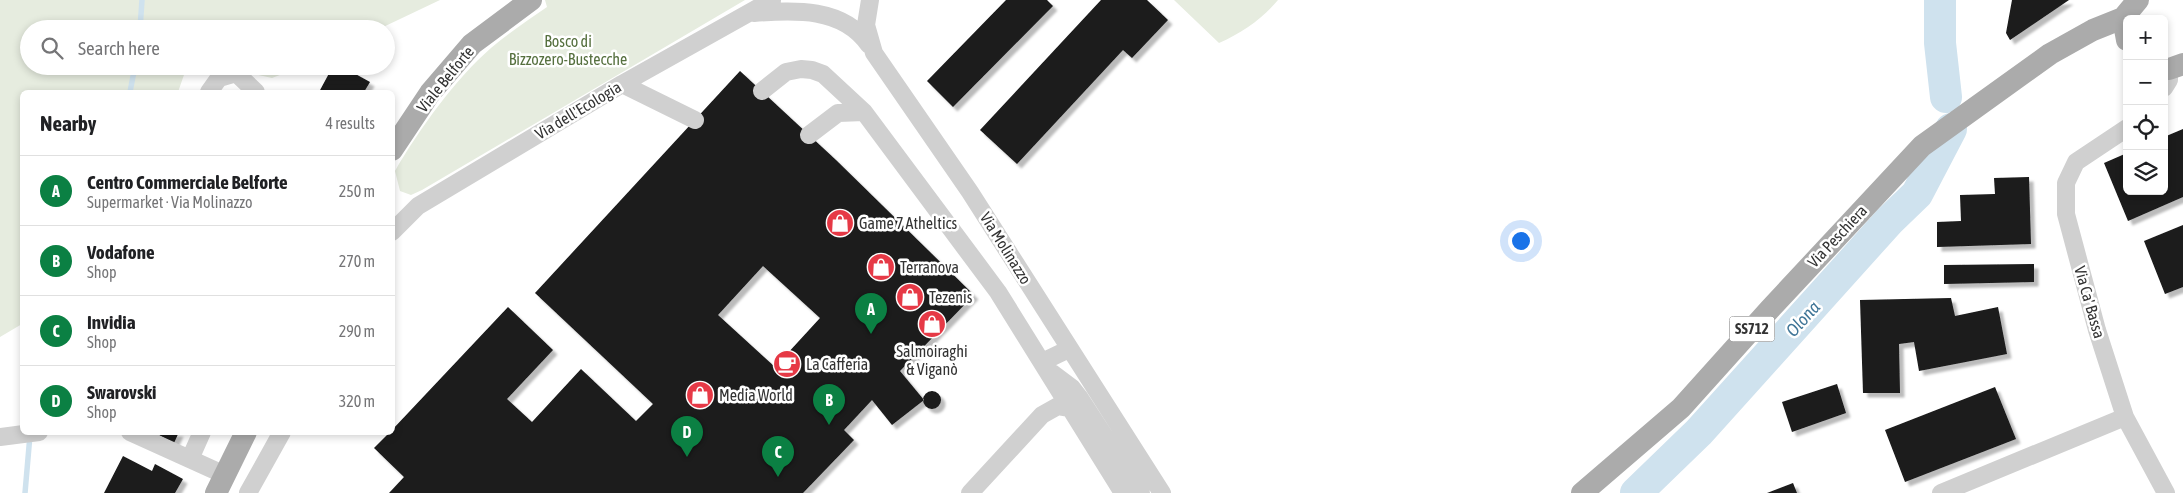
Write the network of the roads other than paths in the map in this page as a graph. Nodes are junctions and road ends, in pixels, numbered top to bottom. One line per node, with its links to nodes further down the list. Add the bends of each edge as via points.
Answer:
1 (531, 0): 19 (main road, Viale Belforte, via 472,44 430,93)
2 (772, 0): 5 (street, Via dell'Ecologia)
3 (870, 0): 8 (street, Via Molinazzo, via 866,25)
4 (2138, 0): 6 (main road, Via Peschiera / SS712)
5 (748, 14): 8 (street, via 777,11 830,15 851,26); 11 (street, Via dell'Ecologia)
6 (2126, 15)
7 (2123, 18): 39 (main road, Via Peschiera / SS712, via 2093,30 2050,54 1922,146 1681,408)
8 (874, 53): 21 (street, Via Molinazzo, via 970,192)
9 (226, 75): 12 (street)
10 (238, 75): 13 (street)
11 (622, 84): 16 (street); 20 (street, Via dell'Ecologia, via 418,206)
12 (211, 90)
13 (254, 90)
14 (762, 92): 15 (street, via 786,72 801,68 812,70 823,74)
15 (864, 112): 18 (street, via 838,113); 22 (street, via 979,264)
16 (694, 120)
17 (2123, 131): 25 (street, Via Ca' Bassa, via 2076,162 2066,183 2066,214 2097,330)
18 (809, 135)
19 (395, 146)
20 (395, 229)
21 (1069, 349): 22 (street); 38 (street, Via Molinazzo)
22 (1043, 365): 23 (street); 24 (street, via 1051,398); 37 (street, via 1072,388)
23 (1070, 408): 24 (street, via 1058,406); 36 (street)
24 (1048, 410): 35 (street)
25 (2125, 417): 40 (street); 41 (street, Via Ca' Bassa)
26 (20, 435): 31 (street)
27 (137, 435): 32 (street)
28 (201, 435): 32 (street)
29 (244, 435): 33 (main road)
30 (280, 435): 34 (street)
31 (6, 437)
32 (190, 459): 33 (street)
33 (220, 484)
34 (248, 493)
35 (970, 493)
36 (1122, 493)
37 (1141, 493)
38 (1162, 493)
39 (1582, 493)
40 (1941, 493)
41 (2166, 493)

